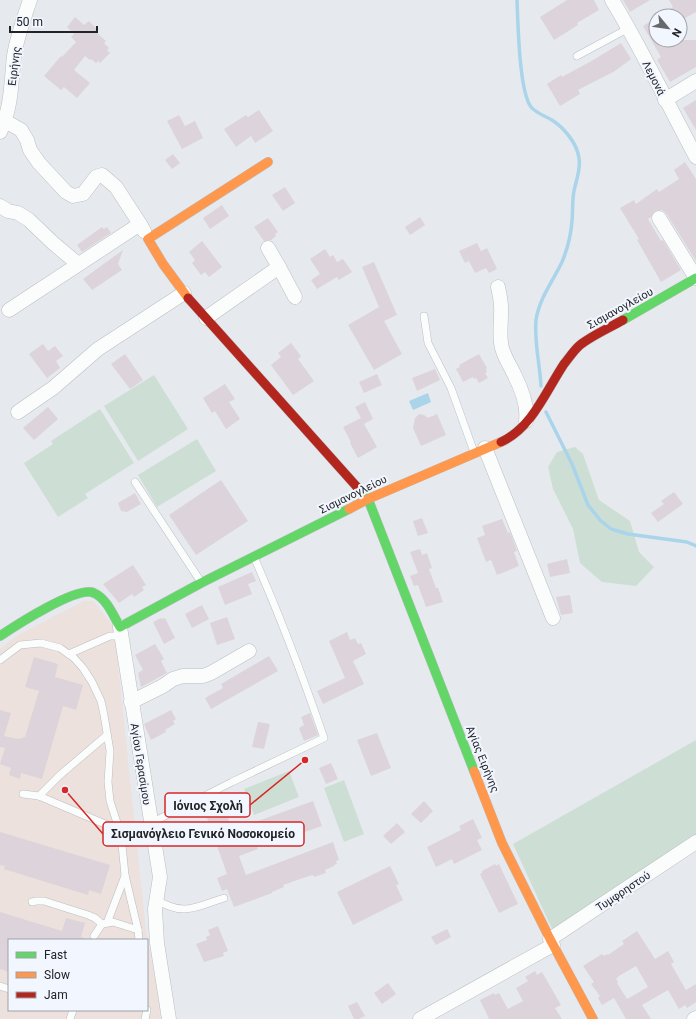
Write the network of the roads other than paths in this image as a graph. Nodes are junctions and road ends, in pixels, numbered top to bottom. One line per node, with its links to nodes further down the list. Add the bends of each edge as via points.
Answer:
1 (30, 0): 7 (street, Ειρήνης, via 14,55 10,102)
2 (612, 0): 3 (street, Λεμονά)
3 (628, 28): 4 (lane); 6 (street, Λεμονά)
4 (577, 56)
5 (696, 81): 6 (street)
6 (665, 100): 8 (street, Λεμονά)
7 (3, 126): 12 (street, via 21,130 39,163 66,192 73,196 83,194 96,177 102,175 116,186)
8 (696, 157)
9 (268, 162): 13 (street)
10 (0, 206): 15 (street, via 29,220)
11 (659, 218): 17 (street)
12 (140, 224): 13 (street); 15 (street)
13 (148, 239): 19 (street)
14 (268, 248): 16 (street)
15 (78, 264): 21 (street)
16 (279, 267): 20 (street); 23 (street)
17 (696, 278): 25 (street, Σισμανογλείου, via 580,346)
18 (498, 287): 25 (street, via 502,349 523,394)
19 (184, 293): 23 (street); 24 (street, via 98,348 53,388)
20 (295, 297)
21 (9, 310)
22 (424, 316): 26 (lane, via 428,343)
23 (206, 318): 28 (street)
24 (18, 412)
25 (526, 421): 26 (street, Σισμανογλείου, via 510,437)
26 (480, 450): 28 (street, Σισμανογλείου); 31 (street)
27 (135, 482): 30 (lane)
28 (368, 499): 29 (street, Σισμανογλείου); 54 (street, Αγίας Ειρήνης, via 502,843)
29 (254, 556): 30 (street, Σισμανογλείου); 42 (lane, via 324,738)
30 (201, 583): 32 (street, Σισμανογλείου)
31 (553, 618)
32 (120, 632): 33 (street, via 100,597 84,592 41,610); 35 (lane); 37 (street, Αγίου Γερασίμου)
33 (0, 636)
34 (249, 651): 37 (street, via 211,673 173,679)
35 (69, 654): 36 (lane, via 60,648 31,643 20,645); 38 (lane, via 92,682 104,715)
36 (0, 660)
37 (131, 702): 43 (street, Αγίου Γερασίμου)
38 (107, 735): 40 (lane); 44 (lane, via 110,751 108,791)
39 (23, 794): 40 (lane)
40 (39, 796): 44 (lane)
41 (236, 804): 42 (lane, via 230,798 224,798)
42 (173, 812): 43 (lane)
43 (151, 823): 48 (street, Αγίου Γερασίμου, via 160,877)
44 (119, 830): 46 (lane)
45 (696, 842): 54 (street, Τυμφρηστού)
46 (125, 875): 50 (lane); 51 (lane)
47 (224, 898): 48 (lane, via 188,910 177,909)
48 (155, 899): 55 (street, Αγίου Γερασίμου, via 157,943)
49 (32, 902): 50 (lane, via 44,901)
50 (105, 923): 51 (lane, via 113,922); 52 (lane)
51 (138, 930): 53 (lane)
52 (94, 936)
53 (139, 939)
54 (551, 942): 56 (street, Τυμφρηστού); 57 (street, Αγίας Ειρήνης)
55 (169, 1019)
56 (420, 1019)
57 (593, 1019)

